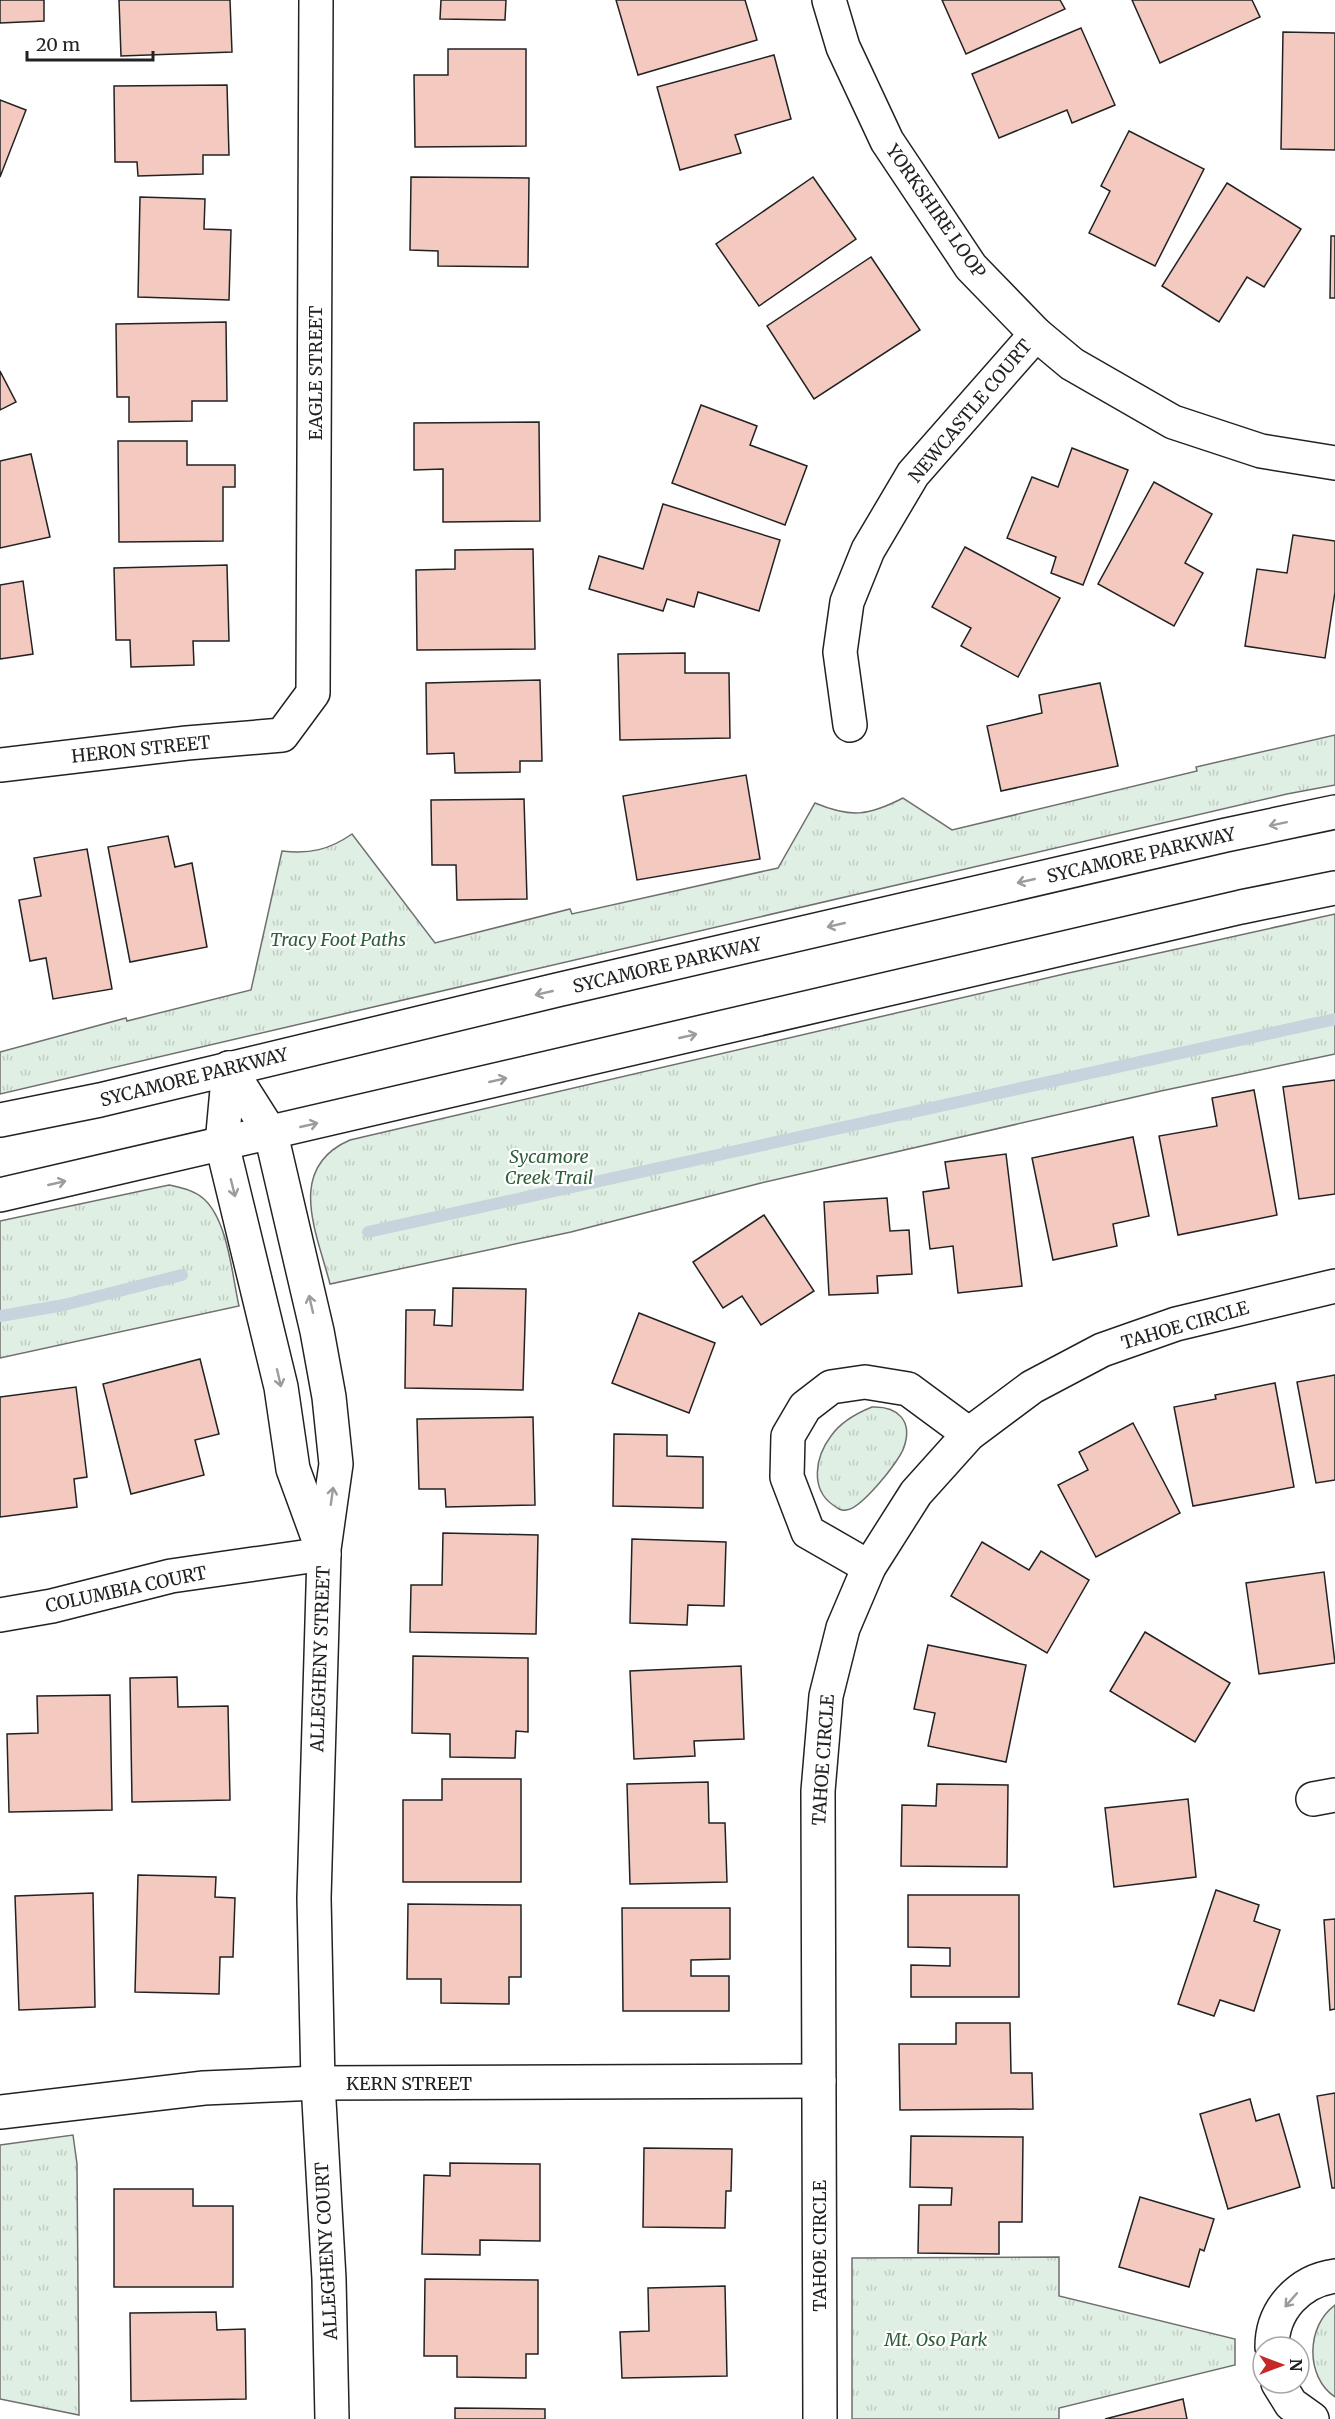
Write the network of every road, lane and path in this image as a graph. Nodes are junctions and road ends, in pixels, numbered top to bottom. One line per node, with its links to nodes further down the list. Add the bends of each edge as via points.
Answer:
1 (316, 0): 6 (street, EAGLE STREET, via 313,693)
2 (829, 0): 3 (street, YORKSHIRE LOOP, via 843,47 888,141 971,267)
3 (1036, 334): 4 (street, YORKSHIRE LOOP, via 1072,364 1173,422 1261,451); 5 (street, NEWCASTLE COURT, via 914,474 868,550 847,602 840,652)
4 (1335, 463)
5 (850, 725)
6 (282, 735): 7 (street, HERON STREET)
7 (0, 765)
8 (1335, 812): 10 (street, SYCAMORE PARKWAY, one-way to 10)
9 (1335, 888): 12 (street, one-way to 9)
10 (229, 1068): 11 (street, SYCAMORE PARKWAY); 12 (street); 13 (street, ALLEGHENY STREET)
11 (0, 1120)
12 (271, 1134): 13 (street); 17 (street, one-way to 12, via 336,1464 329,1397)
13 (222, 1144): 14 (street, one-way to 13); 17 (street, ALLEGHENY STREET, one-way to 17, via 281,1387 293,1469)
14 (0, 1195)
15 (1335, 1287): 16 (street, TAHOE CIRCLE, via 1176,1324 1102,1350 1032,1387)
16 (969, 1434): 18 (street, TAHOE CIRCLE, via 916,1493); 18 (street, via 908,1389 865,1382 831,1387 805,1407 788,1436 787,1476 808,1532)
17 (324, 1554): 19 (street, COLUMBIA COURT, via 171,1576); 21 (street, ALLEGHENY STREET, via 314,1898)
18 (869, 1567): 20 (street, TAHOE CIRCLE, via 843,1628 826,1696 818,1791)
19 (0, 1615)
20 (819, 2081): 21 (street, KERN STREET); 27 (street, TAHOE CIRCLE)
21 (318, 2084): 22 (street, KERN STREET, via 204,2088); 26 (street, ALLEGHENY COURT)
22 (0, 2112)
23 (1335, 2276): 24 (street, one-way to 24, via 1318,2278 1289,2298)
24 (1272, 2335)
25 (1285, 2395): 28 (street)
26 (332, 2419)
27 (820, 2419)
28 (1312, 2419)

